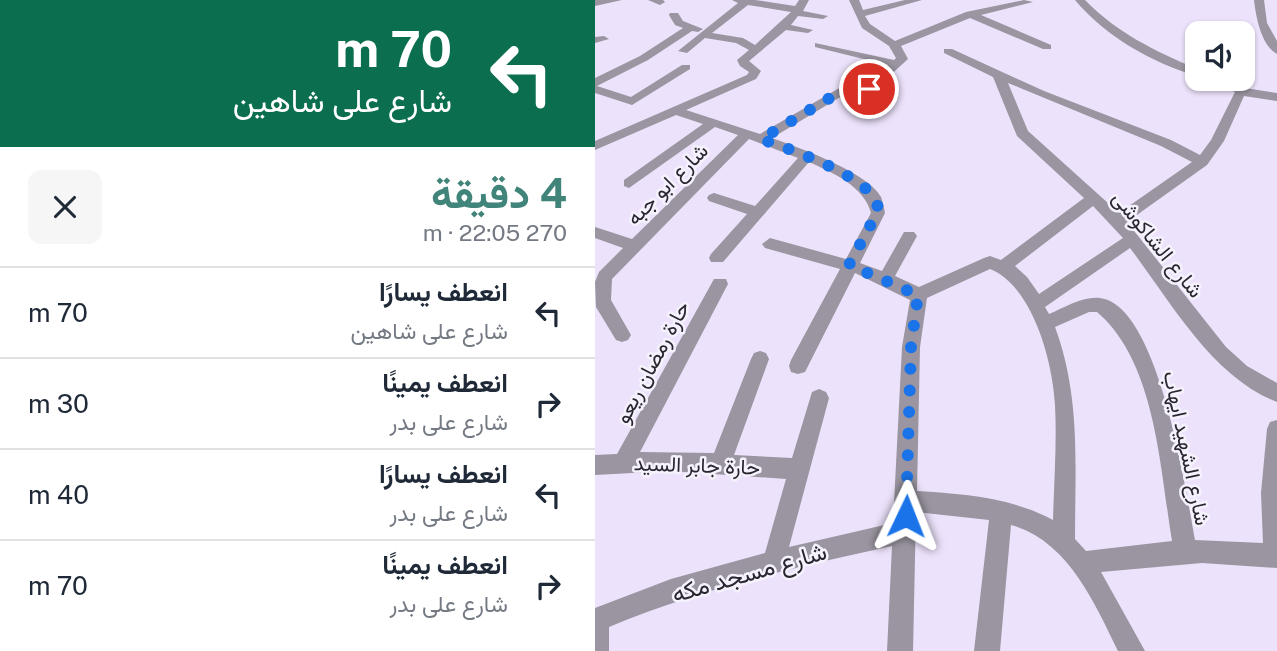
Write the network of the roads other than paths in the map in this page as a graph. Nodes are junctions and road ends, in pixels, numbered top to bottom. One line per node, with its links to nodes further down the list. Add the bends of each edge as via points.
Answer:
1 (617, 0): 8 (street)
2 (854, 0): 10 (street)
3 (1080, 0): 29 (street, via 1128,43)
4 (1259, 0): 15 (street)
5 (743, 1): 9 (street); 19 (street)
6 (911, 1): 10 (street)
7 (1028, 2): 11 (street)
8 (595, 3)
9 (801, 8): 13 (street); 17 (street)
10 (859, 14): 21 (street)
11 (971, 14): 21 (street); 22 (street)
12 (674, 15): 16 (street, via 676,21)
13 (823, 16)
14 (1277, 21): 15 (street)
15 (1262, 23): 26 (street)
16 (691, 27): 19 (street); 32 (street)
17 (785, 27): 18 (street); 23 (street)
18 (808, 30)
19 (706, 34): 23 (street, via 739,40); 24 (street)
20 (819, 45): 27 (street)
21 (894, 46): 27 (street, via 903,55)
22 (1047, 47)
23 (756, 50): 40 (street, via 743,61 755,71 751,77)
24 (683, 51)
25 (948, 51): 30 (street)
26 (1277, 51)
27 (896, 64): 34 (street)
28 (686, 67): 33 (street, via 636,99 627,101)
29 (1185, 67)
30 (999, 76): 45 (street, via 1166,142); 48 (street, شارع الشاكوشى, via 1022,133)
31 (842, 79): 34 (street)
32 (595, 83)
33 (595, 89)
34 (865, 90): 42 (street, شارع ابو جبه, via 845,89)
35 (1241, 91): 45 (street)
36 (1243, 91): 39 (street)
37 (1246, 91): 38 (street)
38 (1277, 97)
39 (1277, 107)
40 (675, 111): 41 (street); 43 (street)
41 (712, 123): 42 (street); 46 (street)
42 (754, 137): 44 (street); 55 (street, شارع ابو جبه)
43 (598, 142)
44 (806, 157): 49 (street); 57 (street, via 843,172 880,206)
45 (1202, 163): 50 (street)
46 (629, 183)
47 (714, 198): 49 (street)
48 (1094, 198): 50 (street, شارع الشاكوشى); 58 (street)
49 (757, 212): 56 (street)
50 (1118, 221): 53 (street, شارع الشاكوشى)
51 (595, 232): 55 (street)
52 (909, 236): 59 (street)
53 (1132, 239): 62 (street); 67 (street, شارع الشاكوشى, via 1220,353 1240,372)
54 (771, 244): 57 (street)
55 (635, 246): 64 (street, شارع ابو جبه, via 605,275 600,293)
56 (717, 258)
57 (849, 265): 59 (street); 66 (street)
58 (1006, 268): 61 (street, via 983,263); 62 (street)
59 (885, 279): 61 (street)
60 (720, 284): 70 (street, حارة رمضان ريعو)
61 (918, 295): 74 (street, via 911,347)
62 (1037, 304): 63 (street)
63 (1044, 324): 77 (street, via 1065,405); 78 (street, شارع الشهيد ايهاب, via 1096,304 1108,310 1137,350 1154,388)
64 (622, 335)
65 (760, 359): 71 (street)
66 (798, 366)
67 (1277, 393)
68 (819, 398): 73 (street)
69 (1277, 429): 79 (street, via 1272,493)
70 (624, 462): 71 (street, حارة جابر السيد); 72 (street, حارة جابر السيد)
71 (720, 464): 73 (street, حارة جابر السيد)
72 (595, 465)
73 (799, 470): 80 (street)
74 (906, 500): 75 (street); 76 (street)
75 (1001, 512): 77 (street, via 1046,528); 85 (street)
76 (905, 532): 80 (street, شارع مسجد مكه); 84 (street)
77 (1064, 544): 81 (street)
78 (1185, 550): 79 (street); 81 (street)
79 (1276, 556)
80 (774, 561): 82 (street, شارع مسجد مكه)
81 (1080, 563): 86 (street)
82 (596, 620): 83 (street)
83 (596, 651)
84 (900, 651)
85 (987, 651)
86 (1132, 651)

